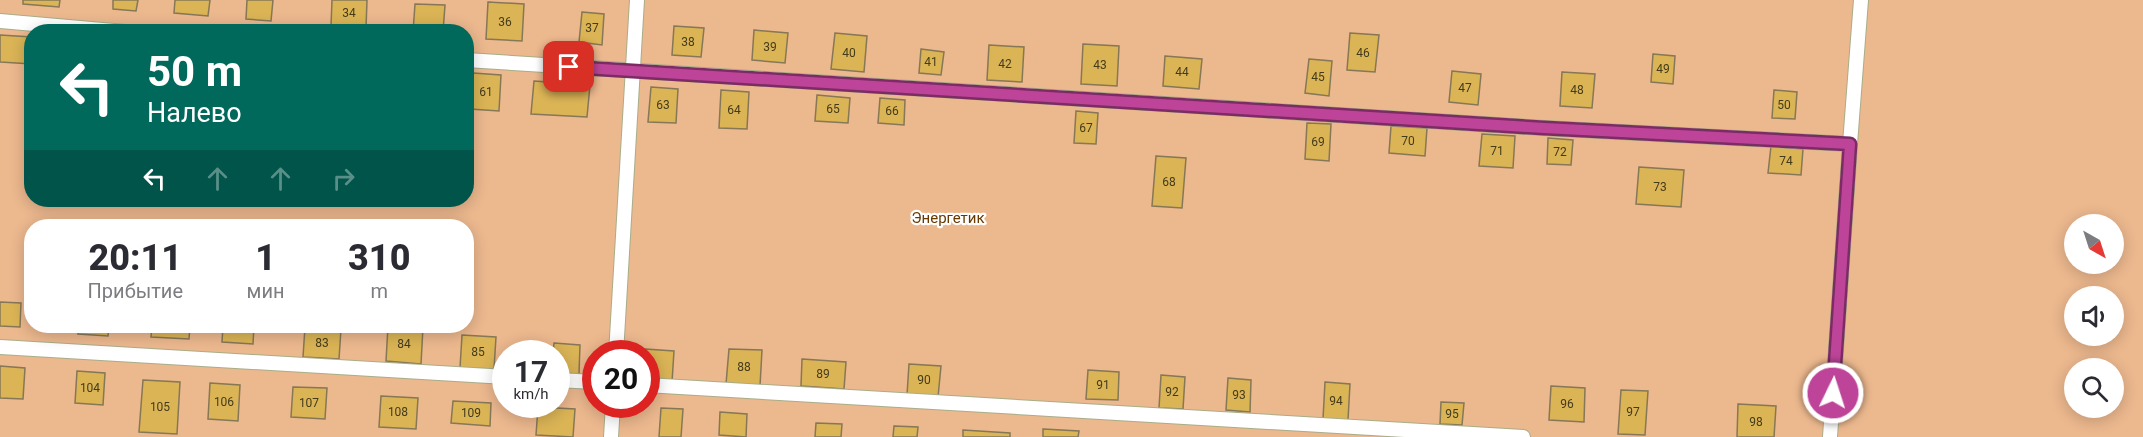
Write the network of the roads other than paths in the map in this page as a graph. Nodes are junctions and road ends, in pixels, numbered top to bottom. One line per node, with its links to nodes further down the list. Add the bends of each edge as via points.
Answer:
1 (637, 0): 6 (lane)
2 (1861, 0): 7 (lane)
3 (0, 21): 4 (lane)
4 (34, 24)
5 (474, 60): 6 (lane)
6 (633, 70): 7 (lane); 8 (lane)
7 (1850, 144): 15 (lane)
8 (617, 340)
9 (0, 347): 10 (lane)
10 (492, 376)
11 (660, 386): 14 (lane)
12 (612, 418): 13 (lane)
13 (611, 437)
14 (1523, 437)
15 (1830, 437)

